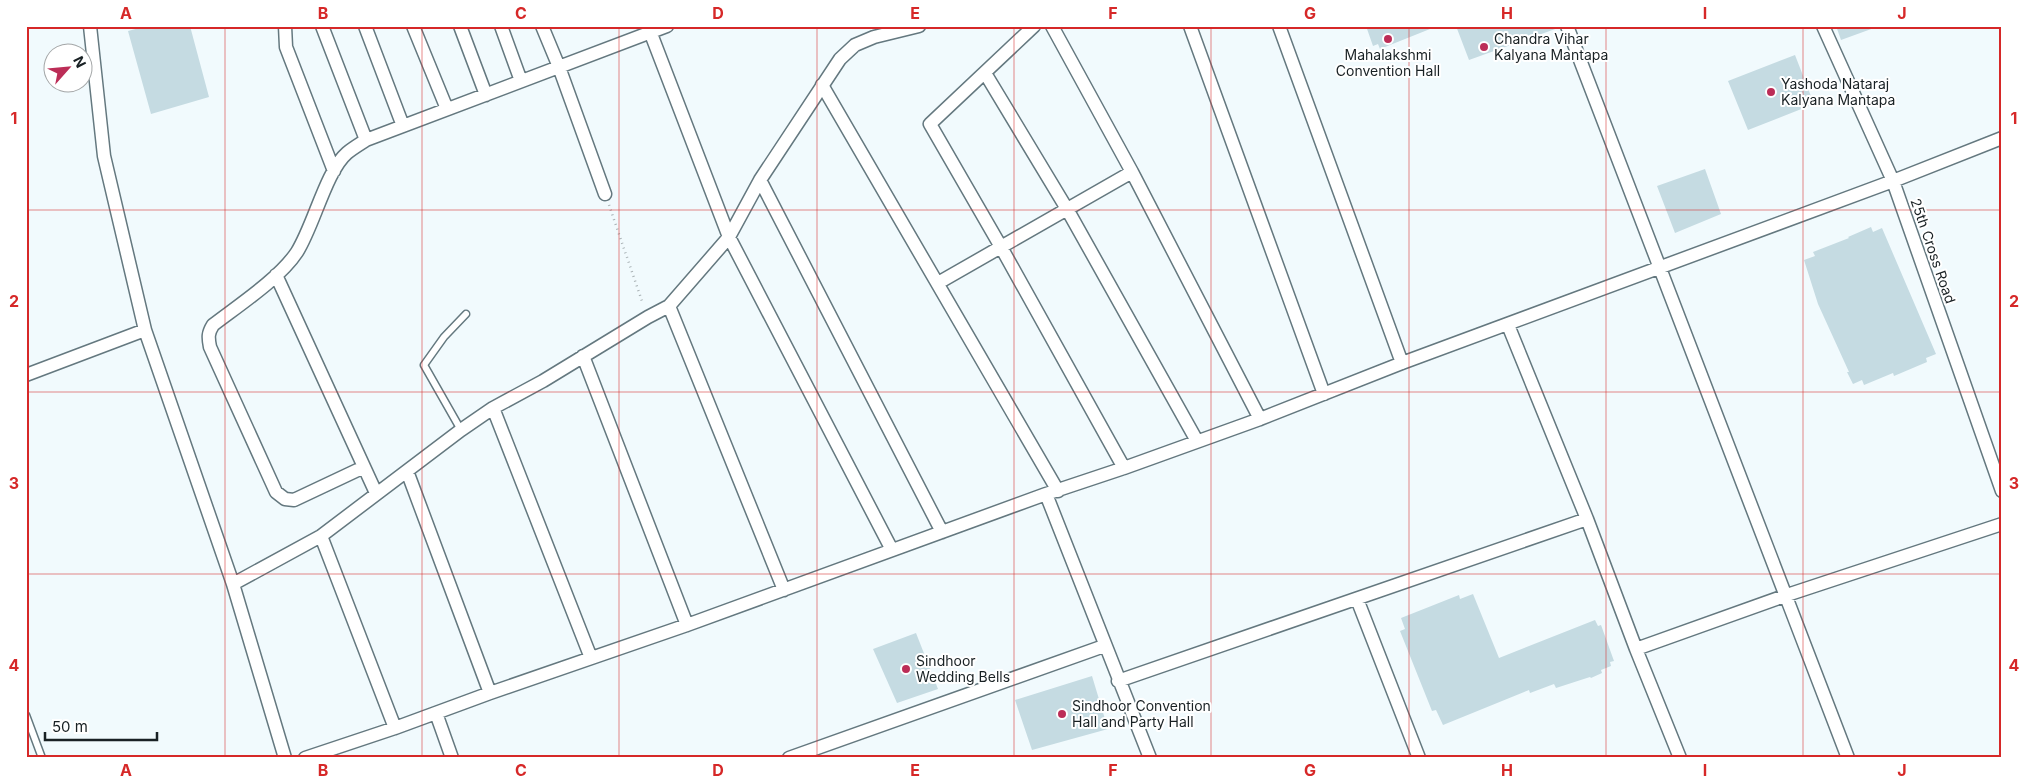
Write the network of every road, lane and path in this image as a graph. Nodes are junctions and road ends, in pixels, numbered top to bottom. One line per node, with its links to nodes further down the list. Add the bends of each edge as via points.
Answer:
1 (90, 26): 42 (street, via 104,156)
2 (285, 26): 27 (street, via 286,47)
3 (322, 26): 26 (street)
4 (365, 26): 24 (street)
5 (413, 26): 23 (street)
6 (460, 26): 22 (street)
7 (501, 26): 20 (street)
8 (542, 26): 18 (street)
9 (667, 26): 17 (street)
10 (1034, 26): 19 (street)
11 (1052, 26): 28 (street)
12 (1190, 26): 46 (street)
13 (1279, 26): 44 (street)
14 (1567, 26): 35 (street)
15 (1823, 26): 30 (street, 25th Cross Road)
16 (914, 27): 21 (street, via 855,45 840,59)
17 (649, 29): 18 (street); 33 (street)
18 (559, 67): 20 (street); 31 (street)
19 (985, 73): 32 (street); 34 (street, via 930,124)
20 (521, 81): 22 (street)
21 (822, 85): 29 (street); 37 (street)
22 (486, 95): 23 (street)
23 (447, 109): 24 (street)
24 (403, 126): 26 (street)
25 (2002, 138): 30 (street)
26 (366, 140): 27 (street, via 346,153)
27 (334, 170): 36 (street, via 311,228 296,253)
28 (1132, 172): 32 (street); 48 (street)
29 (760, 180): 33 (street); 59 (street)
30 (1893, 181): 35 (street); 54 (street, 25th Cross Road)
31 (606, 194): 40 (path)
32 (1067, 209): 34 (street); 50 (street)
33 (729, 237): 38 (street); 61 (street)
34 (1001, 247): 37 (street); 52 (street)
35 (1658, 267): 41 (street); 64 (street)
36 (276, 275): 51 (street); 51 (street, via 214,325 208,338 276,492 285,499 294,500)
37 (938, 283): 55 (street)
38 (669, 306): 40 (street); 63 (street)
39 (466, 314): 49 (lane, via 424,365)
40 (648, 317): 43 (street)
41 (1508, 325): 44 (street); 57 (street)
42 (145, 330): 45 (street); 62 (street)
43 (583, 356): 47 (street); 66 (street)
44 (1402, 363): 46 (street)
45 (26, 375)
46 (1324, 394): 48 (street)
47 (493, 408): 49 (street); 69 (street)
48 (1260, 419): 50 (street)
49 (461, 430): 53 (street)
50 (1196, 441): 52 (street)
51 (364, 467): 56 (street)
52 (1124, 468): 55 (street)
53 (407, 471): 56 (street); 71 (street)
54 (2002, 491)
55 (1052, 492): 59 (street); 67 (street)
56 (376, 493): 60 (street)
57 (1587, 519): 65 (street); 68 (street)
58 (2002, 524): 64 (street)
59 (942, 532): 61 (street)
60 (321, 536): 62 (street); 74 (street)
61 (892, 550): 63 (street)
62 (233, 584): 76 (street)
63 (784, 590): 66 (street)
64 (1787, 595): 68 (street); 83 (street)
65 (1358, 599): 70 (street); 81 (street)
66 (687, 625): 69 (street)
67 (1104, 646): 70 (street); 79 (street)
68 (1636, 649): 82 (street)
69 (591, 658): 71 (street)
70 (1118, 681): 80 (street)
71 (490, 693): 72 (street)
72 (436, 713): 74 (street); 78 (street)
73 (26, 715): 75 (lane)
74 (396, 728): 77 (street)
75 (42, 758)
76 (285, 758)
77 (305, 758)
78 (452, 758)
79 (790, 758)
80 (1150, 758)
81 (1420, 758)
82 (1680, 758)
83 (1848, 758)

